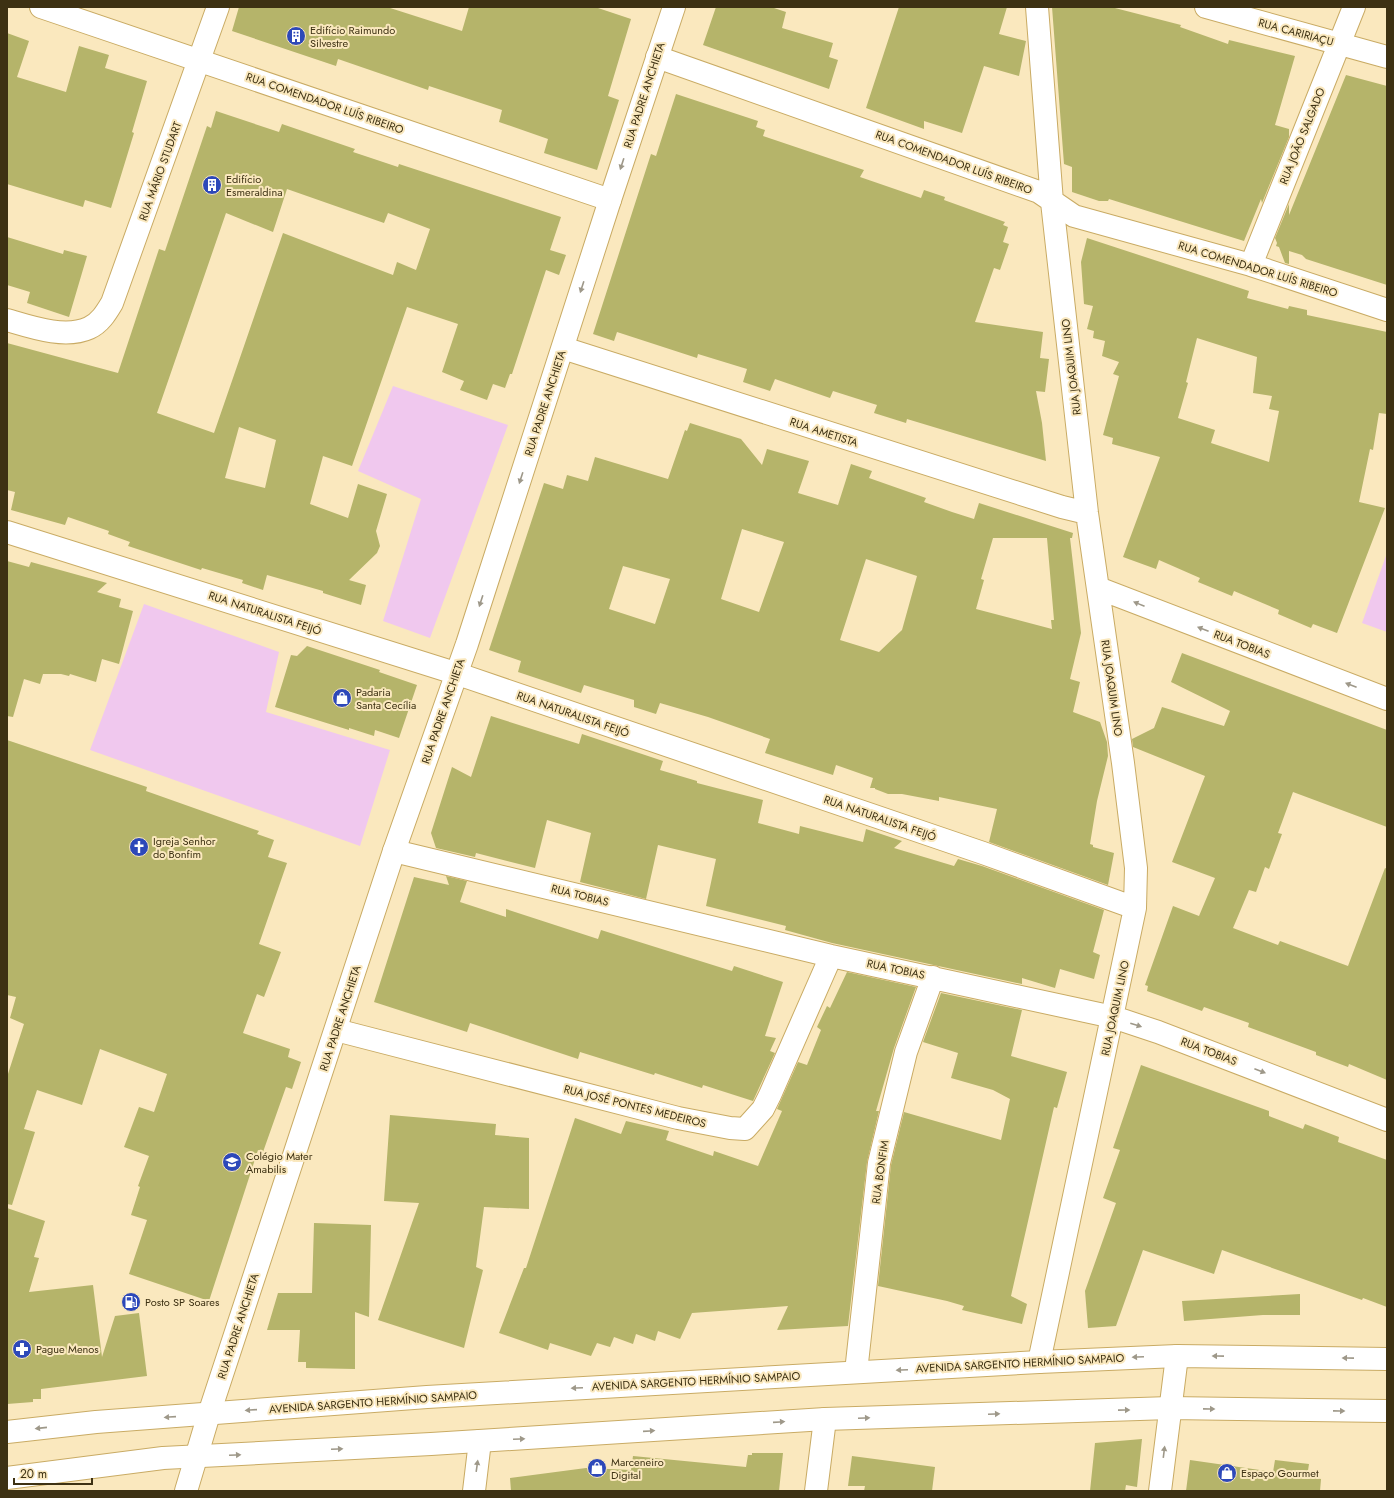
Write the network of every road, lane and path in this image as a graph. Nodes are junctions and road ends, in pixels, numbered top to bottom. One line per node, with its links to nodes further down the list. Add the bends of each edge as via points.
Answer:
1 (41, 7): 10 (street, RUA COMENDADOR LUÍS RIBEIRO)
2 (218, 7): 10 (street, RUA MÁRIO STUDART)
3 (674, 7): 8 (street, RUA PADRE ANCHIETA)
4 (1037, 7): 12 (street, RUA JOAQUIM LINO)
5 (1206, 7): 7 (street, RUA CARIRIAÇU)
6 (1354, 7): 7 (street, RUA JOÃO SALGADO)
7 (1338, 43): 9 (street, RUA CARIRIAÇU); 13 (street, RUA JOÃO SALGADO)
8 (657, 57): 11 (street, RUA PADRE ANCHIETA, one-way to 11); 12 (street, RUA COMENDADOR LUÍS RIBEIRO, via 1039,192)
9 (1387, 57)
10 (200, 60): 11 (street, RUA COMENDADOR LUÍS RIBEIRO); 15 (street, RUA MÁRIO STUDART, via 112,303 103,317 90,328 76,332 48,331)
11 (610, 200): 16 (street, RUA PADRE ANCHIETA, one-way to 16)
12 (1052, 202): 13 (street, RUA COMENDADOR LUÍS RIBEIRO, via 1074,216); 17 (street, RUA JOAQUIM LINO)
13 (1251, 265): 14 (street, RUA COMENDADOR LUÍS RIBEIRO)
14 (1387, 310)
15 (7, 320)
16 (562, 348): 17 (street, RUA AMETISTA); 20 (street, RUA PADRE ANCHIETA, one-way to 20, via 467,644)
17 (1087, 513): 19 (street, RUA JOAQUIM LINO)
18 (7, 532): 20 (street, RUA NATURALISTA FEIJÓ)
19 (1098, 588): 21 (street, RUA TOBIAS, one-way to 19); 23 (street, RUA JOAQUIM LINO, via 1136,868)
20 (455, 674): 22 (street, RUA PADRE ANCHIETA); 23 (street, RUA NATURALISTA FEIJÓ, via 975,850)
21 (1387, 699)
22 (394, 851): 24 (street, RUA TOBIAS); 27 (street, RUA PADRE ANCHIETA)
23 (1135, 908): 26 (street, RUA JOAQUIM LINO)
24 (831, 956): 25 (street, RUA TOBIAS); 27 (street, RUA JOSÉ PONTES MEDEIROS, via 770,1095 763,1108 744,1129 678,1118)
25 (933, 977): 26 (street, RUA TOBIAS); 32 (street, RUA BONFIM, via 906,1052 878,1163)
26 (1113, 1017): 28 (street, RUA TOBIAS, one-way to 28); 31 (street, RUA JOAQUIM LINO)
27 (336, 1030): 35 (street, RUA PADRE ANCHIETA)
28 (1387, 1120)
29 (1177, 1356): 30 (street, AVENIDA SARGENTO HERMÍNIO SAMPAIO, one-way to 29); 31 (street, AVENIDA SARGENTO HERMÍNIO SAMPAIO, one-way to 31); 33 (street)
30 (1387, 1359)
31 (1039, 1362): 32 (street, AVENIDA SARGENTO HERMÍNIO SAMPAIO, one-way to 32)
32 (856, 1372): 35 (street, AVENIDA SARGENTO HERMÍNIO SAMPAIO, one-way to 35, via 457,1395)
33 (1170, 1408): 34 (street, one-way to 34); 36 (street, one-way to 33); 44 (street, one-way to 33)
34 (1387, 1411)
35 (209, 1414): 37 (street, AVENIDA SARGENTO HERMÍNIO SAMPAIO, one-way to 37, via 96,1422); 39 (street, RUA PADRE ANCHIETA)
36 (825, 1419): 38 (street, one-way to 36); 43 (street)
37 (7, 1432)
38 (480, 1441): 39 (street, one-way to 38); 42 (street, one-way to 38)
39 (196, 1457): 40 (street, via 164,1458); 41 (street, RUA PADRE ANCHIETA)
40 (7, 1478)
41 (186, 1491)
42 (474, 1491)
43 (816, 1491)
44 (1160, 1491)

